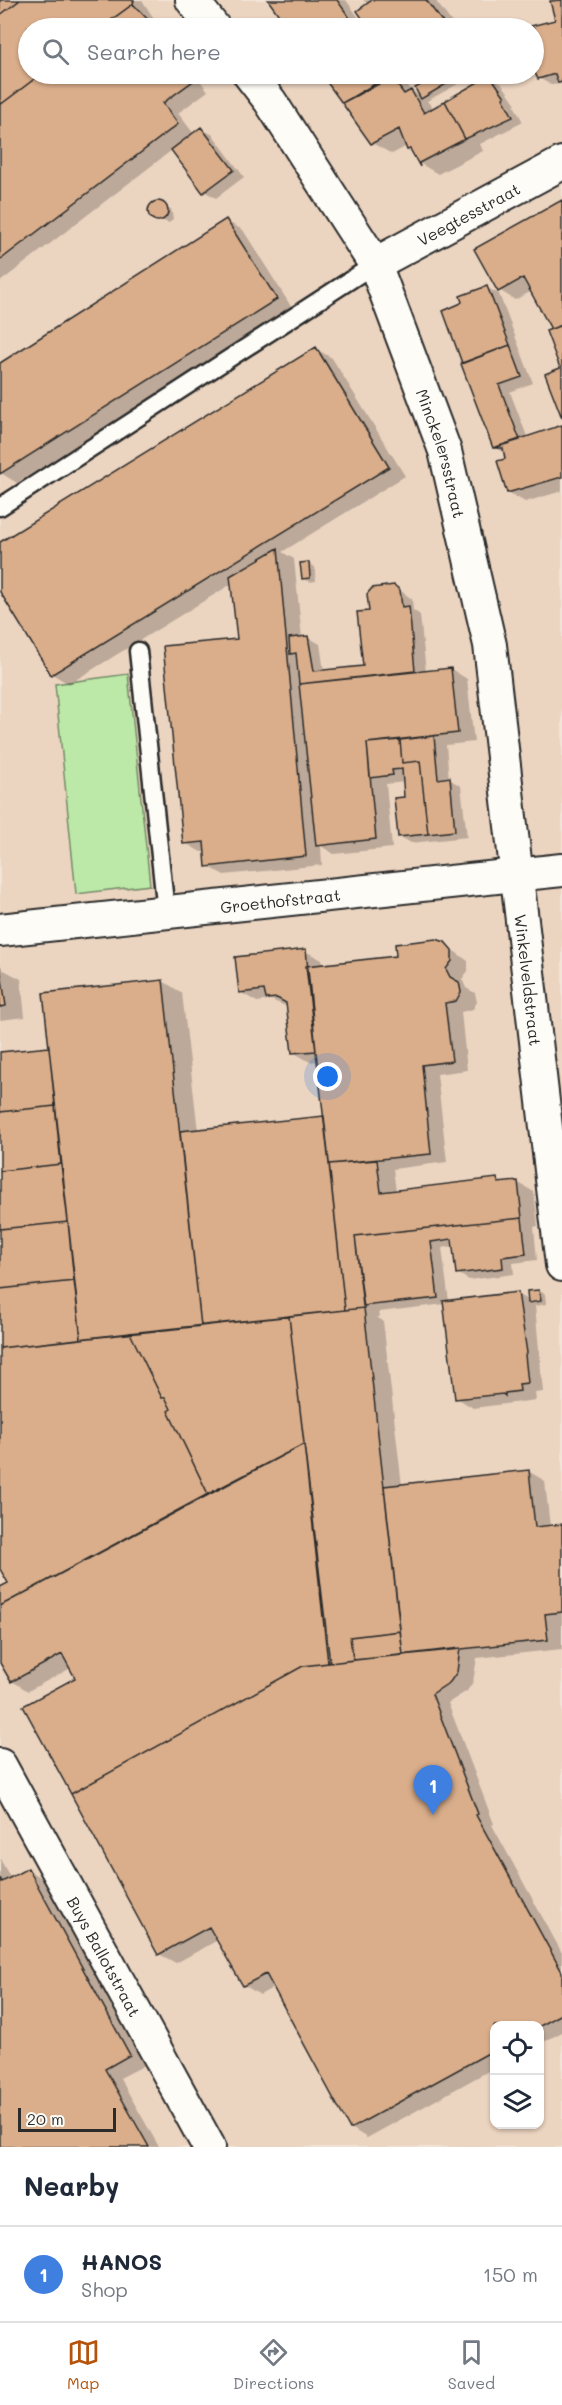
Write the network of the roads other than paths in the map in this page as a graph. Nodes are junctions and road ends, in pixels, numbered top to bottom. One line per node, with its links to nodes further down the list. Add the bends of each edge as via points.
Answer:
1 (192, 0): 2 (street)
2 (206, 18)
3 (257, 84): 5 (street, Minckelersstraat)
4 (562, 163): 5 (street, Veegtesstraat)
5 (375, 264): 6 (lane); 9 (street, Minckelersstraat, via 448,463 490,645)
6 (0, 507)
7 (138, 651): 10 (lane)
8 (562, 870): 9 (street, Groethofstraat)
9 (518, 875): 10 (street, Groethofstraat); 12 (street, Winkelveldstraat)
10 (166, 912): 11 (street, Groethofstraat)
11 (0, 930)
12 (562, 1265)
13 (0, 1765): 14 (street, Buys Ballotstraat)
14 (209, 2147)

